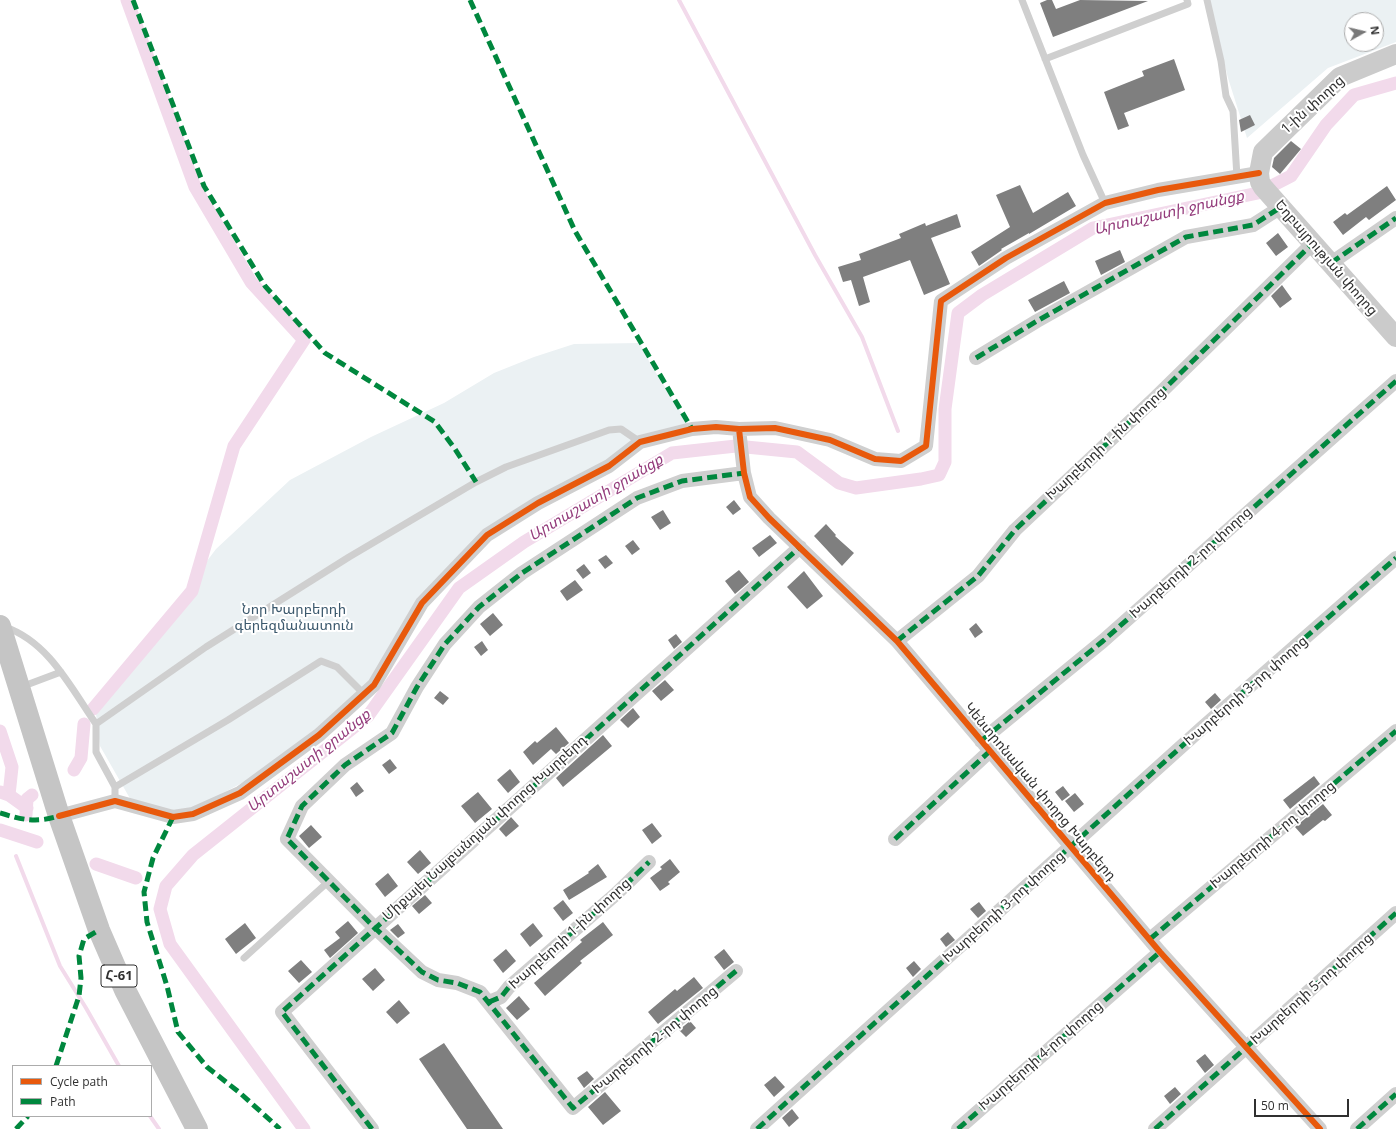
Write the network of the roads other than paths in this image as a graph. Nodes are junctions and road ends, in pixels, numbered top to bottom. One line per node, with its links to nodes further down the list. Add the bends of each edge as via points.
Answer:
1 (1022, 0): 5 (lane)
2 (1187, 0): 5 (lane, via 1188,4 1169,13)
3 (1207, 0): 6 (lane, via 1226,96 1233,111)
4 (1396, 54): 7 (main road, 1-ին փողոց, via 1340,77 1263,152)
5 (1045, 59): 8 (lane, via 1083,155)
6 (1237, 177): 7 (street); 8 (street)
7 (1259, 178): 9 (main road, Եղբայրության փողոց)
8 (1105, 202): 16 (street, via 1006,258 941,301 926,446 901,461 875,459 830,440 775,428)
9 (1277, 202): 11 (main road, Եղբայրության փողոց); 14 (street, via 1253,225 1186,237)
10 (1396, 218): 12 (street)
11 (1313, 243): 12 (main road, Եղբայրության փողոց); 22 (street, Խարբերդի 1-ին փողոց, via 1155,398 1015,530 978,576)
12 (1331, 263): 13 (main road, Եղբայրության փողոց)
13 (1396, 337)
14 (976, 358)
15 (1396, 381): 28 (street, Խարբերդի 2-րդ փողոց, via 1103,641)
16 (739, 429): 17 (street, via 692,429); 18 (street, Կենտրոնական փողոց Խարբերդ)
17 (640, 442): 25 (street, via 609,466 538,503 487,535 422,603 374,684); 26 (lane, via 621,429 608,430 506,467 349,557 206,647)
18 (744, 473): 19 (street, Կենտրոնական փողոց Խարբերդ, via 750,497); 36 (street, via 682,481 637,498 522,573 479,607 445,644 417,687 392,733 345,765 302,806 287,839)
19 (800, 547): 22 (street, Կենտրոնական փողոց Խարբերդ); 38 (street, Միքայել Նալբանդյան փողոց Խարբերդ)
20 (1396, 558): 34 (street, Խարբերդի 3-րդ փողոց)
21 (0, 625): 23 (lane, via 18,631 41,647); 24 (main road, Հ-61)
22 (897, 641): 28 (street, Կենտրոնական փողոց Խարբերդ)
23 (61, 672): 24 (lane); 26 (lane)
24 (19, 688): 32 (main road, Հ-61)
25 (364, 694): 30 (lane, via 337,667 321,661); 31 (street, via 319,735 240,793 200,811 173,817)
26 (96, 724): 30 (lane, via 96,752)
27 (1396, 731): 39 (street, Խարբերդի 4-րդ փողոց)
28 (981, 741): 29 (street, Կենտրոնական փողոց Խարբերդ)
29 (990, 751): 33 (street); 34 (street, Կենտրոնական փողոց Խարբերդ)
30 (115, 787): 31 (lane)
31 (116, 801): 32 (street)
32 (59, 816): 46 (main road, Հ-61, via 99,930 122,984)
33 (895, 838)
34 (1071, 846): 39 (street, Կենտրոնական փողոց Խարբերդ); 48 (street, Խարբերդի 3-րդ փողոց)
35 (649, 862): 43 (street, Խարբերդի 1-ին փողոց, via 616,894 508,987 501,997)
36 (329, 881): 38 (street); 41 (lane)
37 (1396, 913): 44 (street, Խարբերդի 5-րդ փողոց)
38 (374, 927): 43 (street, via 422,972 438,980 457,983 480,992); 47 (street, Միքայել Նալբանդյան փողոց Խարբերդ, via 282,1012)
39 (1150, 939): 40 (street, Կենտրոնական փողոց Խարբերդ)
40 (1160, 952): 44 (street, Կենտրոնական փողոց Խարբերդ); 49 (street, Խարբերդի 4-րդ փողոց)
41 (244, 958)
42 (736, 971): 43 (street, Խարբերդի 2-րդ փողոց, via 573,1108 502,1022)
43 (490, 1002)
44 (1246, 1049): 50 (street, Խարբերդի 5-րդ փողոց); 51 (street, Կենտրոնական փողոց Խարբերդ)
45 (1396, 1094): 52 (street)
46 (196, 1129)
47 (372, 1129)
48 (757, 1129)
49 (958, 1129)
50 (1155, 1129)
51 (1320, 1129)
52 (1356, 1129)

